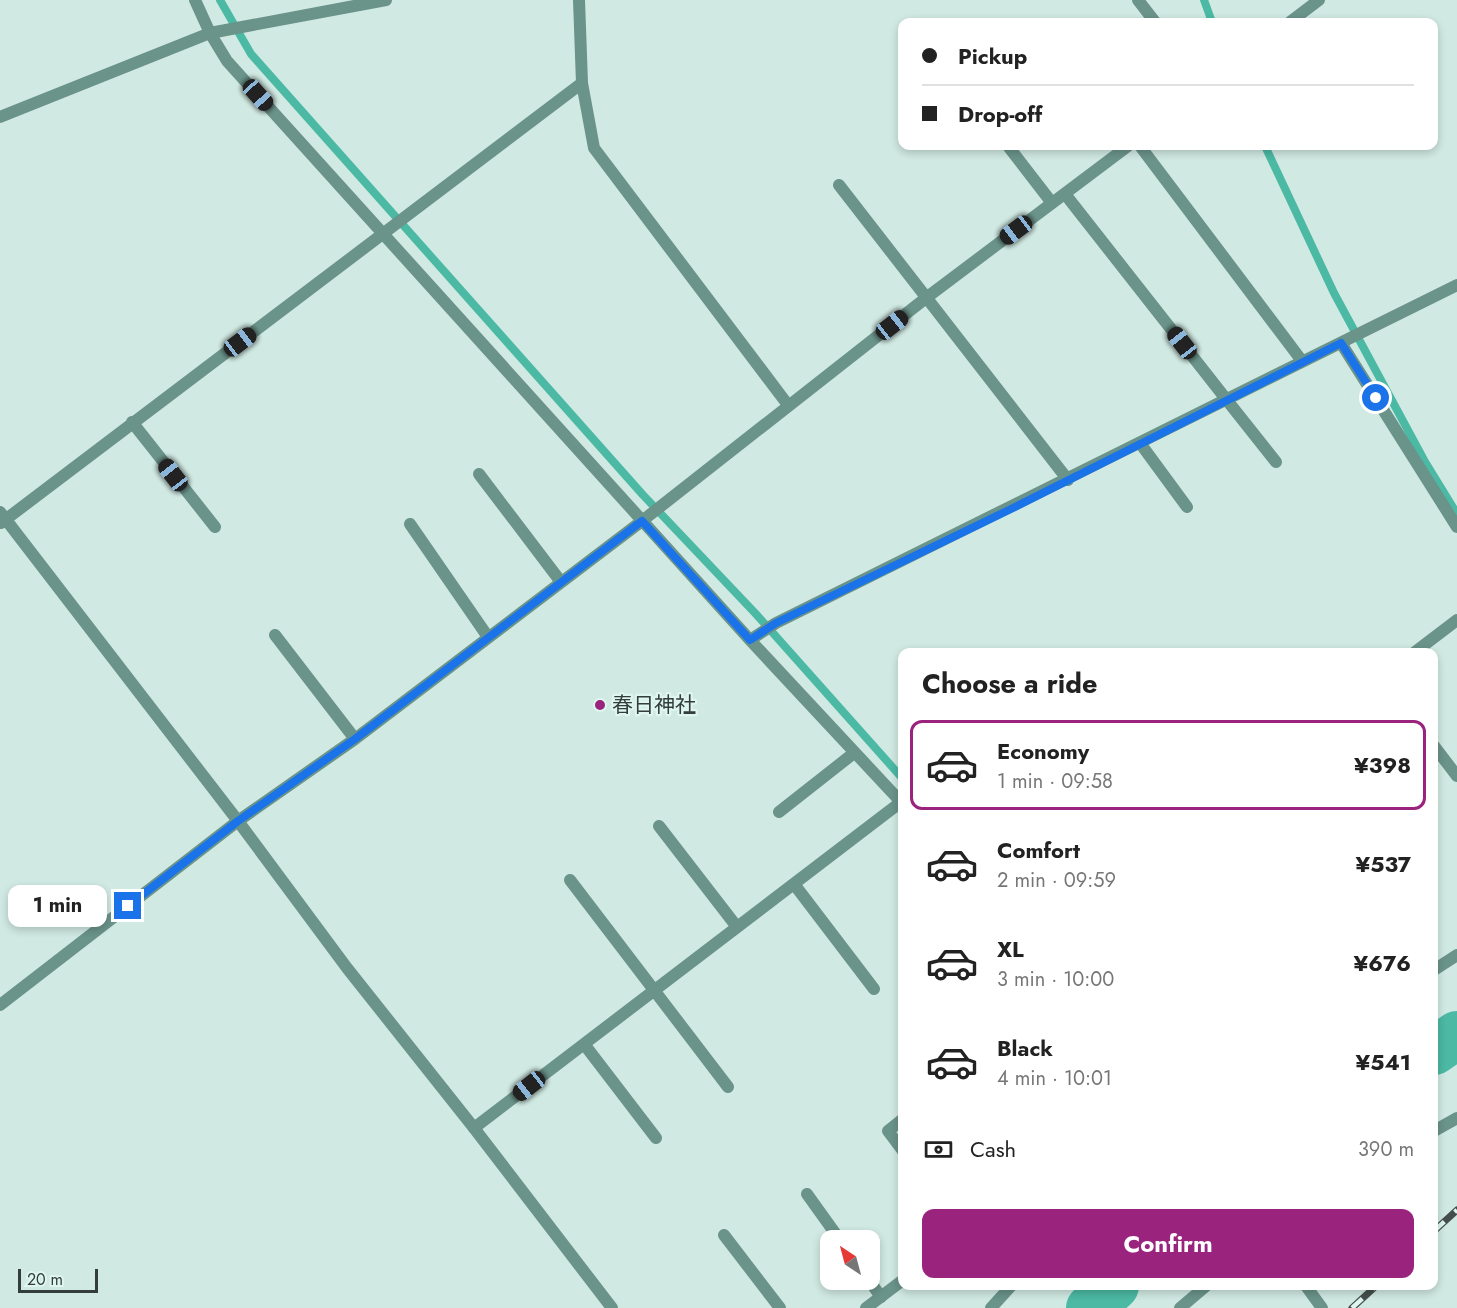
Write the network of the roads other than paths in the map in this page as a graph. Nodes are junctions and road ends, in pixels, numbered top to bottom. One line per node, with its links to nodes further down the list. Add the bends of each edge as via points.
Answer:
1 (195, 0): 8 (street)
2 (386, 0): 8 (street)
3 (579, 0): 9 (street)
4 (1138, 0): 6 (street)
5 (1319, 0): 7 (street)
6 (1152, 18)
7 (1295, 18)
8 (210, 33): 10 (street); 17 (street, via 227,61)
9 (582, 83): 17 (street); 23 (street, via 594,148)
10 (0, 117)
11 (1011, 150): 16 (street)
12 (1123, 150): 15 (street)
13 (1143, 150): 21 (street)
14 (839, 185): 19 (street)
15 (1065, 194): 16 (street); 22 (street)
16 (1052, 203): 19 (street)
17 (384, 235): 24 (street); 31 (street)
18 (1457, 285): 20 (street)
19 (926, 298): 23 (street); 28 (street)
20 (1341, 343): 21 (street); 34 (street)
21 (1302, 362): 22 (street)
22 (1226, 399): 25 (street); 26 (street)
23 (788, 405): 31 (street)
24 (132, 423): 30 (street); 33 (street)
25 (1140, 443): 28 (street); 29 (street)
26 (1276, 462)
27 (479, 474): 35 (street)
28 (1068, 480): 39 (street, via 776,623)
29 (1187, 507)
30 (2, 518): 48 (street)
31 (642, 521): 35 (street); 39 (street)
32 (410, 524): 38 (street)
33 (215, 527)
34 (1457, 527)
35 (561, 582): 38 (street)
36 (1457, 620): 40 (street)
37 (275, 634): 41 (street)
38 (488, 637): 41 (street)
39 (750, 640): 43 (street)
40 (1420, 648)
41 (355, 739): 48 (street)
42 (1438, 751): 44 (street)
43 (854, 753): 45 (street); 47 (street)
44 (1457, 776)
45 (898, 799)
46 (898, 806): 51 (street)
47 (779, 812)
48 (238, 821): 57 (street); 62 (street, via 347,968)
49 (659, 826): 52 (street)
50 (570, 880): 55 (street)
51 (794, 884): 52 (street); 56 (street)
52 (737, 927): 55 (street)
53 (1457, 955): 54 (street)
54 (1438, 967)
55 (655, 989): 58 (street); 59 (street)
56 (874, 989)
57 (0, 1005)
58 (584, 1044): 62 (street); 64 (street)
59 (728, 1088)
60 (1457, 1118): 63 (street)
61 (898, 1123): 65 (street, via 888,1131)
62 (474, 1128): 75 (street)
63 (1438, 1129)
64 (656, 1138)
65 (898, 1144)
66 (807, 1194): 67 (street)
67 (833, 1230)
68 (724, 1235): 76 (street)
69 (898, 1284): 74 (street)
70 (876, 1290): 74 (street)
71 (1007, 1290): 78 (street)
72 (1201, 1290): 79 (street)
73 (1309, 1290): 80 (street)
74 (881, 1297): 77 (street)
75 (612, 1308)
76 (780, 1308)
77 (866, 1308)
78 (991, 1308)
79 (1180, 1308)
80 (1322, 1308)

